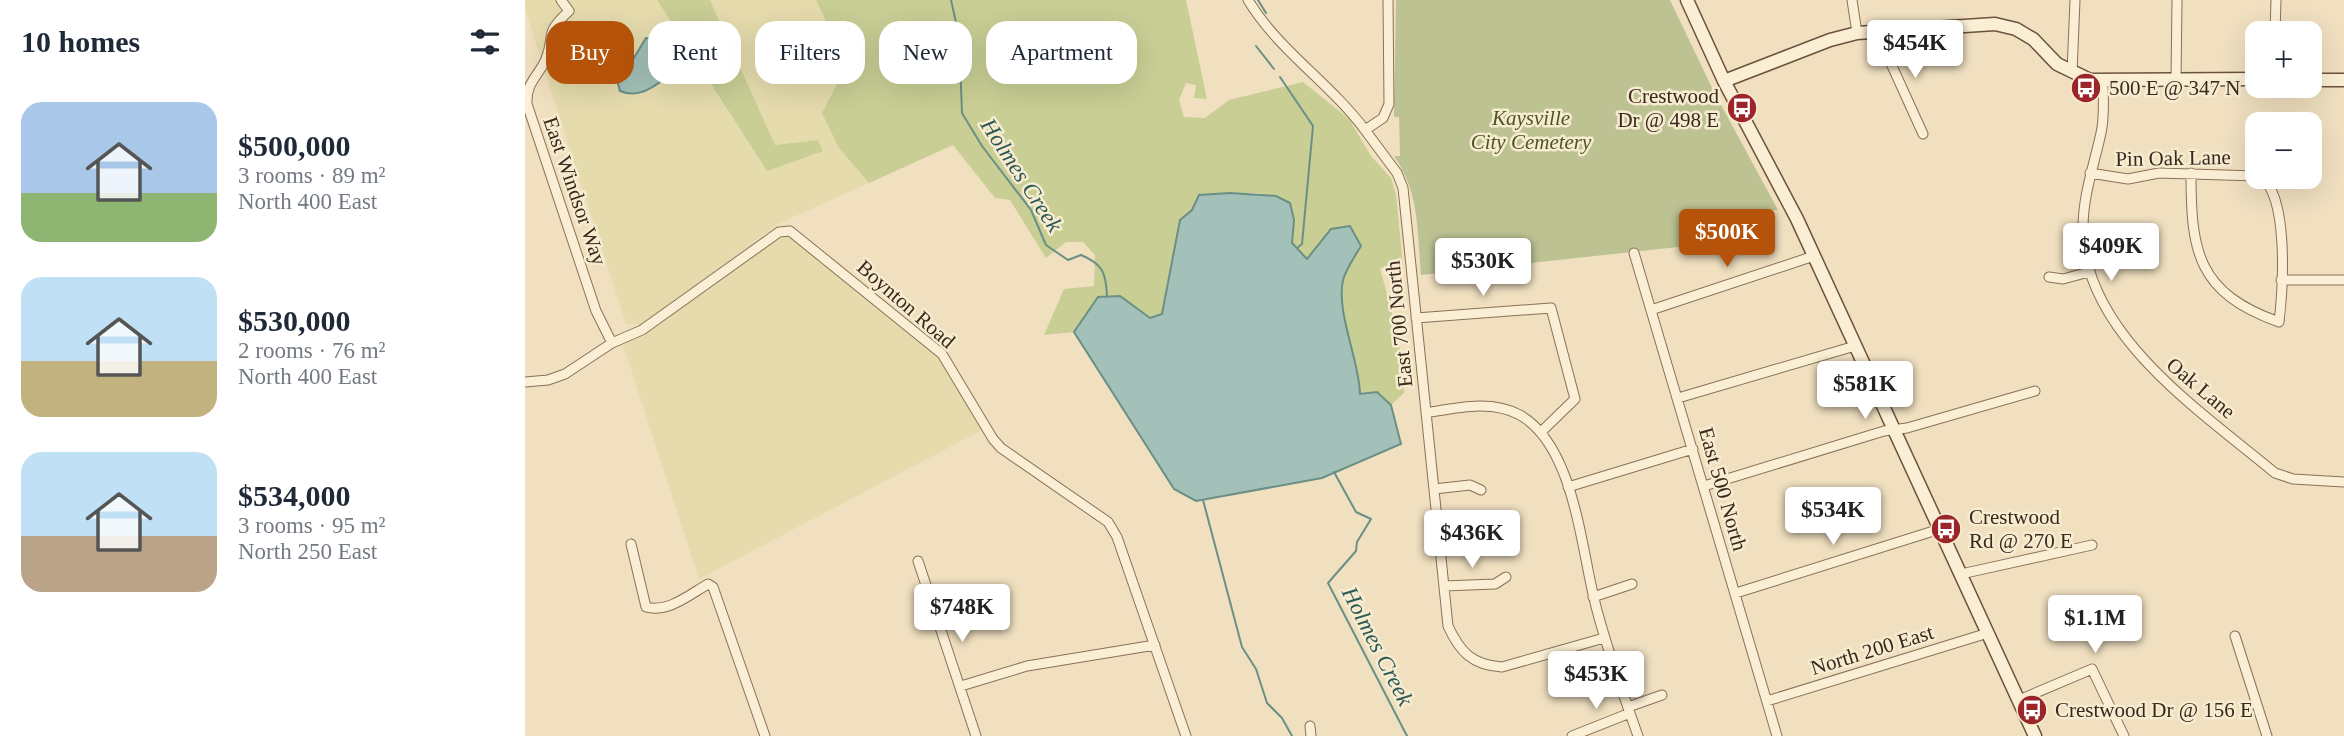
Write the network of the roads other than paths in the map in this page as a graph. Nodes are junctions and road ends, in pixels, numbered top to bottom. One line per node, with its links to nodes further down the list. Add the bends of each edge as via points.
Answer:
1 (561, 0): 33 (street, East Windsor Way, via 569,11 551,30 546,58 531,79 527,104 596,311)
2 (1248, 0): 19 (street, East 700 North, via 1273,33 1344,101)
3 (1388, 0): 19 (street, via 1389,104 1383,118)
4 (1687, 0): 18 (street)
5 (1852, 0): 11 (street)
6 (2075, 0): 12 (street)
7 (2177, 0): 14 (street)
8 (2276, 0): 9 (street)
9 (2275, 21)
10 (1886, 30): 11 (street); 12 (street, via 1995,24 2017,29); 20 (street, via 1888,57)
11 (1857, 33): 18 (street)
12 (2073, 73): 13 (street, via 2090,80)
13 (2103, 79): 14 (street); 21 (street, Oak Lane, via 2102,130)
14 (2176, 79): 15 (street)
15 (2245, 79)
16 (2322, 80): 17 (street)
17 (2344, 80)
18 (1724, 81): 26 (street)
19 (1365, 130): 32 (street, East 700 North, via 1403,188)
20 (1923, 134)
21 (2090, 173): 22 (street, Pin Oak Lane, via 2128,179); 27 (street, Oak Lane, via 2083,231)
22 (2191, 173): 23 (street, Pin Oak Lane); 29 (street, via 2193,237 2218,290 2279,322)
23 (2245, 176)
24 (2271, 189): 29 (street, via 2278,211)
25 (1634, 253): 31 (street, East 500 North)
26 (1814, 256): 31 (street); 34 (street)
27 (2089, 272): 28 (street, via 2063,279); 42 (street, Oak Lane, via 2107,307 2153,372 2275,473 2293,479)
28 (2049, 277)
29 (2281, 280): 30 (street)
30 (2344, 280)
31 (1651, 310): 37 (street, East 500 North)
32 (1416, 318): 38 (street, East 700 North); 40 (street, via 1551,308 1574,399)
33 (613, 343): 35 (street, Boynton Road, via 565,374); 60 (street, Boynton Road, via 642,331 779,232 790,231 942,354 1002,448 1108,522)
34 (1855, 346): 37 (street); 39 (street)
35 (525, 382)
36 (2035, 391): 39 (street)
37 (1678, 398): 41 (street, East 500 North)
38 (1426, 413): 40 (street, via 1490,405 1519,415); 45 (street, East 700 North)
39 (1895, 431): 43 (street); 47 (street)
40 (1541, 432): 44 (street)
41 (1693, 449): 43 (street, East 500 North); 44 (street)
42 (2344, 482)
43 (1704, 486): 55 (street, East 500 North)
44 (1568, 487): 56 (street)
45 (1434, 489): 46 (street, via 1470,485); 54 (street, East 700 North)
46 (1481, 491)
47 (1940, 529): 51 (street); 55 (street)
48 (631, 544): 66 (street, via 646,607 666,608 708,584 713,587)
49 (2092, 545): 51 (street)
50 (918, 561): 61 (street)
51 (1961, 575): 57 (street)
52 (1506, 577): 54 (street, via 1495,584)
53 (1632, 584): 56 (street)
54 (1444, 586): 59 (street, East 700 North, via 1448,626 1457,646 1469,659 1486,666 1502,667)
55 (1735, 593): 64 (street, East 500 North)
56 (1593, 597): 59 (street)
57 (1988, 633): 63 (street); 64 (street, North 200 East)
58 (2235, 636): 74 (street)
59 (1604, 638): 65 (street)
60 (1155, 645): 61 (street, via 1027,666); 68 (street, Boynton Road)
61 (961, 686): 67 (street)
62 (1662, 695): 65 (street)
63 (2019, 700): 72 (street); 73 (street, via 2095,665)
64 (1767, 701): 71 (street, East 500 North)
65 (1629, 710): 69 (street); 70 (street)
66 (765, 736)
67 (977, 736)
68 (1186, 736)
69 (1573, 736)
70 (1638, 736)
71 (1777, 736)
72 (2033, 736)
73 (2124, 736)
74 (2267, 736)

